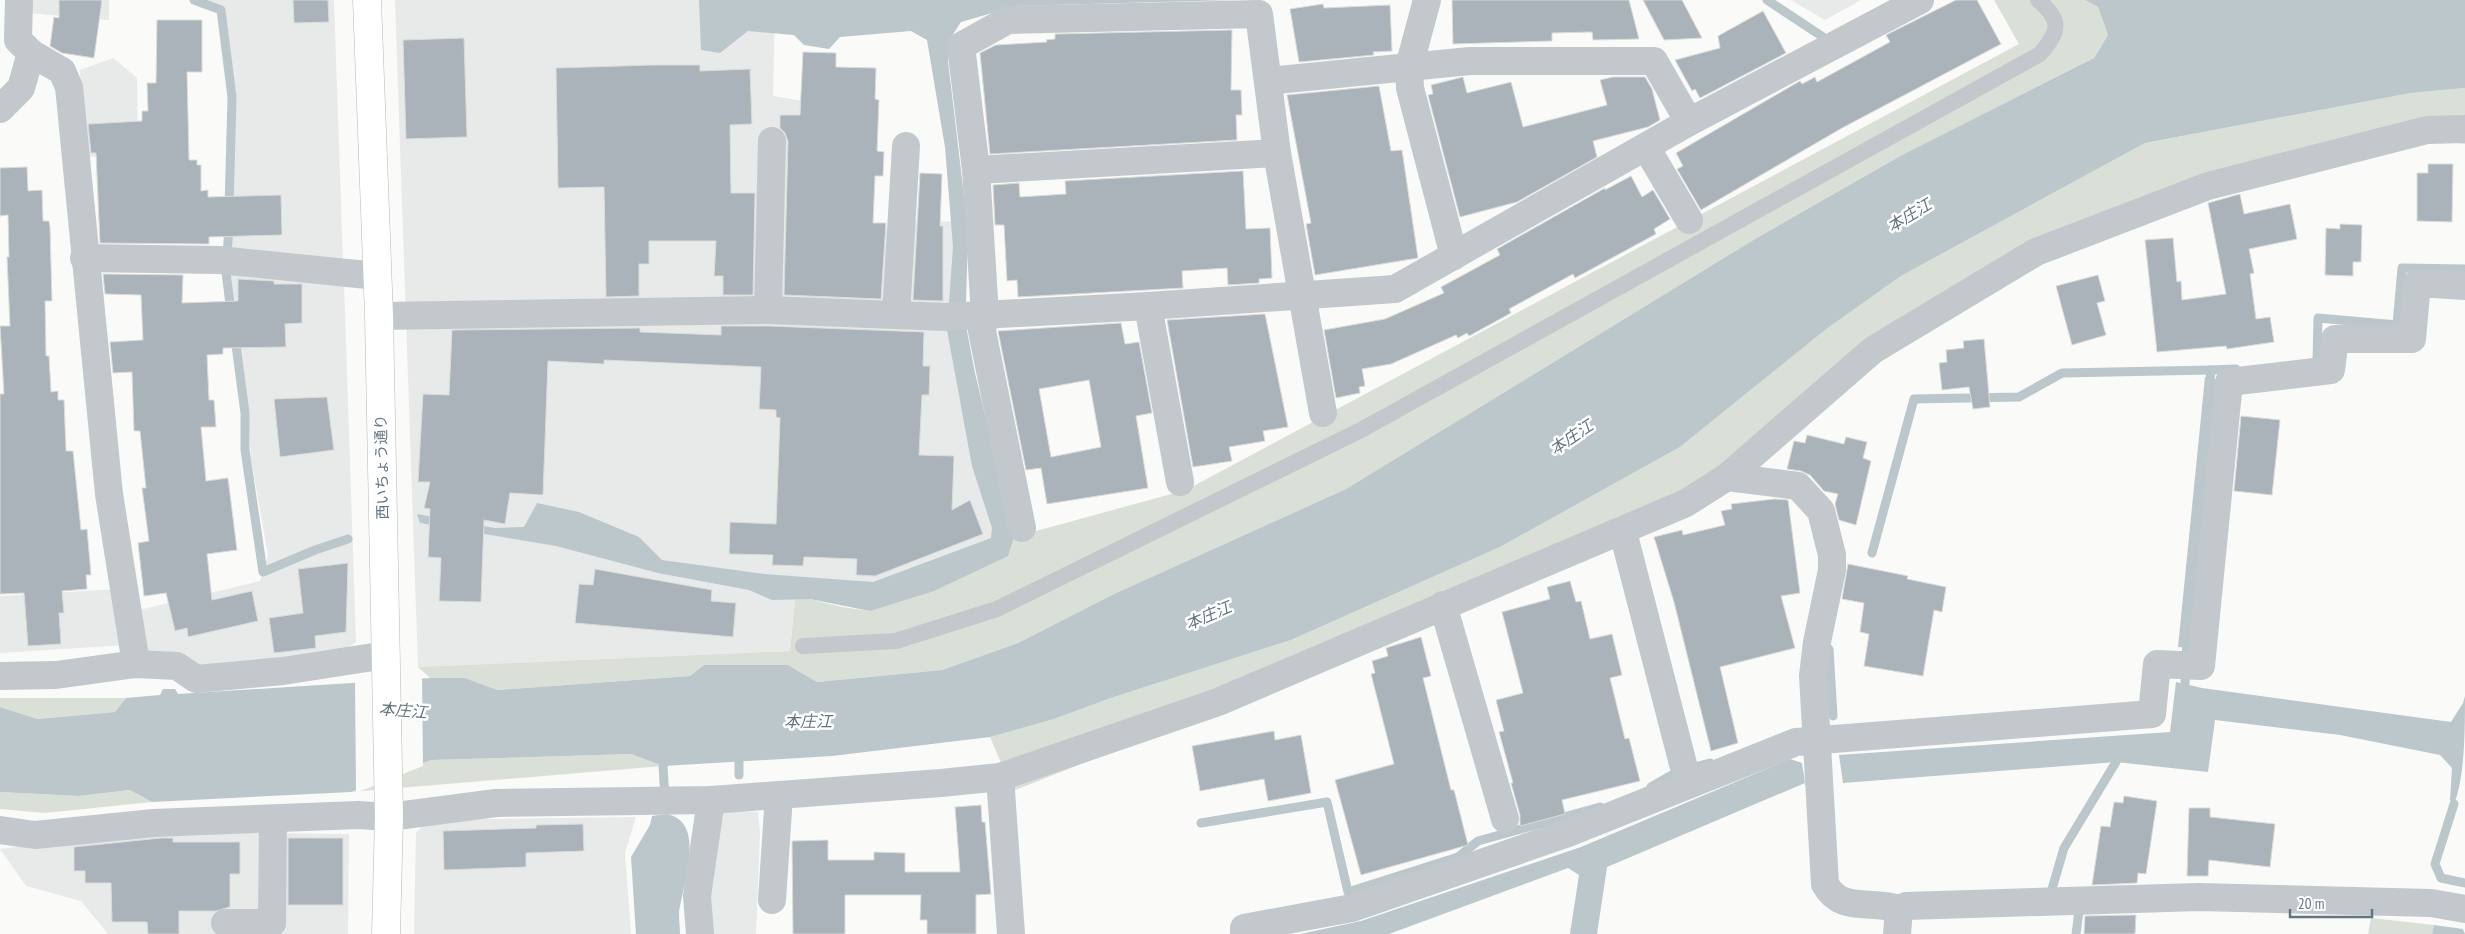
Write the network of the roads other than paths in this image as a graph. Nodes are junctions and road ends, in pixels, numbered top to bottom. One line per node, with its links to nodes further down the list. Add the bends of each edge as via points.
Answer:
1 (20, 0): 9 (street, via 18,40)
2 (367, 0): 23 (highway, 西いちょう通り)
3 (1428, 0): 10 (street)
4 (1880, 0): 8 (street, via 1834,26)
5 (1920, 0): 8 (street)
6 (2038, 0): 37 (lane, via 2052,13 2055,28 2053,38 2040,54 1361,430 997,609 896,641)
7 (1256, 7): 11 (street); 19 (street, via 1008,20 961,46)
8 (1840, 43): 13 (street)
9 (31, 52): 12 (street, via 21,88); 22 (street, via 62,71 70,87)
10 (1408, 67): 11 (street); 13 (street, via 1470,61 1654,61); 21 (street, via 1410,88)
11 (1268, 81): 18 (street)
12 (0, 109)
13 (1689, 122): 17 (street)
14 (2465, 129): 32 (street, via 2427,130 2208,186 2036,252 1873,350)
15 (772, 141): 27 (street)
16 (906, 146): 28 (street)
17 (1646, 147): 20 (street); 21 (street)
18 (1276, 153): 19 (street); 25 (street)
19 (976, 170): 29 (street)
20 (1689, 220)
21 (1454, 256): 25 (street, via 1396,289)
22 (84, 258): 23 (street, via 226,260); 39 (street, via 109,494)
23 (377, 276): 30 (highway, 西いちょう通り)
24 (2465, 286): 41 (street, via 2417,284 2412,339 2335,339 2331,370 2229,382 2201,666 2157,664 2152,714)
25 (1301, 296): 26 (street); 31 (street)
26 (1148, 306): 29 (street); 33 (street)
27 (768, 310): 28 (street); 30 (street)
28 (896, 315): 29 (street)
29 (979, 315): 34 (street)
30 (379, 316): 38 (highway, 西いちょう通り)
31 (1323, 413)
32 (1727, 477): 35 (street, via 1686,503); 41 (street, via 1798,486 1821,511 1832,555 1832,570 1813,676)
33 (1180, 482)
34 (1022, 528)
35 (1623, 532): 36 (street); 42 (street)
36 (1443, 606): 43 (street, via 1218,702); 47 (street)
37 (803, 646)
38 (386, 656): 39 (street, via 284,671 196,678 177,666); 46 (highway, 西いちょう通り)
39 (136, 664): 40 (street, via 56,676)
40 (0, 676)
41 (1815, 740): 52 (street, via 1825,884 1831,896 1845,903 1888,905); 57 (street, via 1796,742 1568,833 1352,908 1244,928)
42 (1683, 764)
43 (1000, 777): 44 (street); 56 (street)
44 (779, 795): 45 (street); 50 (street)
45 (700, 800): 46 (street, via 496,803); 55 (street, via 697,896)
46 (389, 816): 48 (street, via 358,814); 54 (highway, 西いちょう通り)
47 (1505, 819)
48 (273, 820): 49 (street, via 154,823 35,834); 53 (street, via 272,923)
49 (0, 830)
50 (772, 900)
51 (2465, 909): 52 (street, via 2431,903 2199,897 1906,906)
52 (1898, 922)
53 (225, 924)
54 (386, 934)
55 (700, 934)
56 (1011, 934)
57 (1244, 934)

